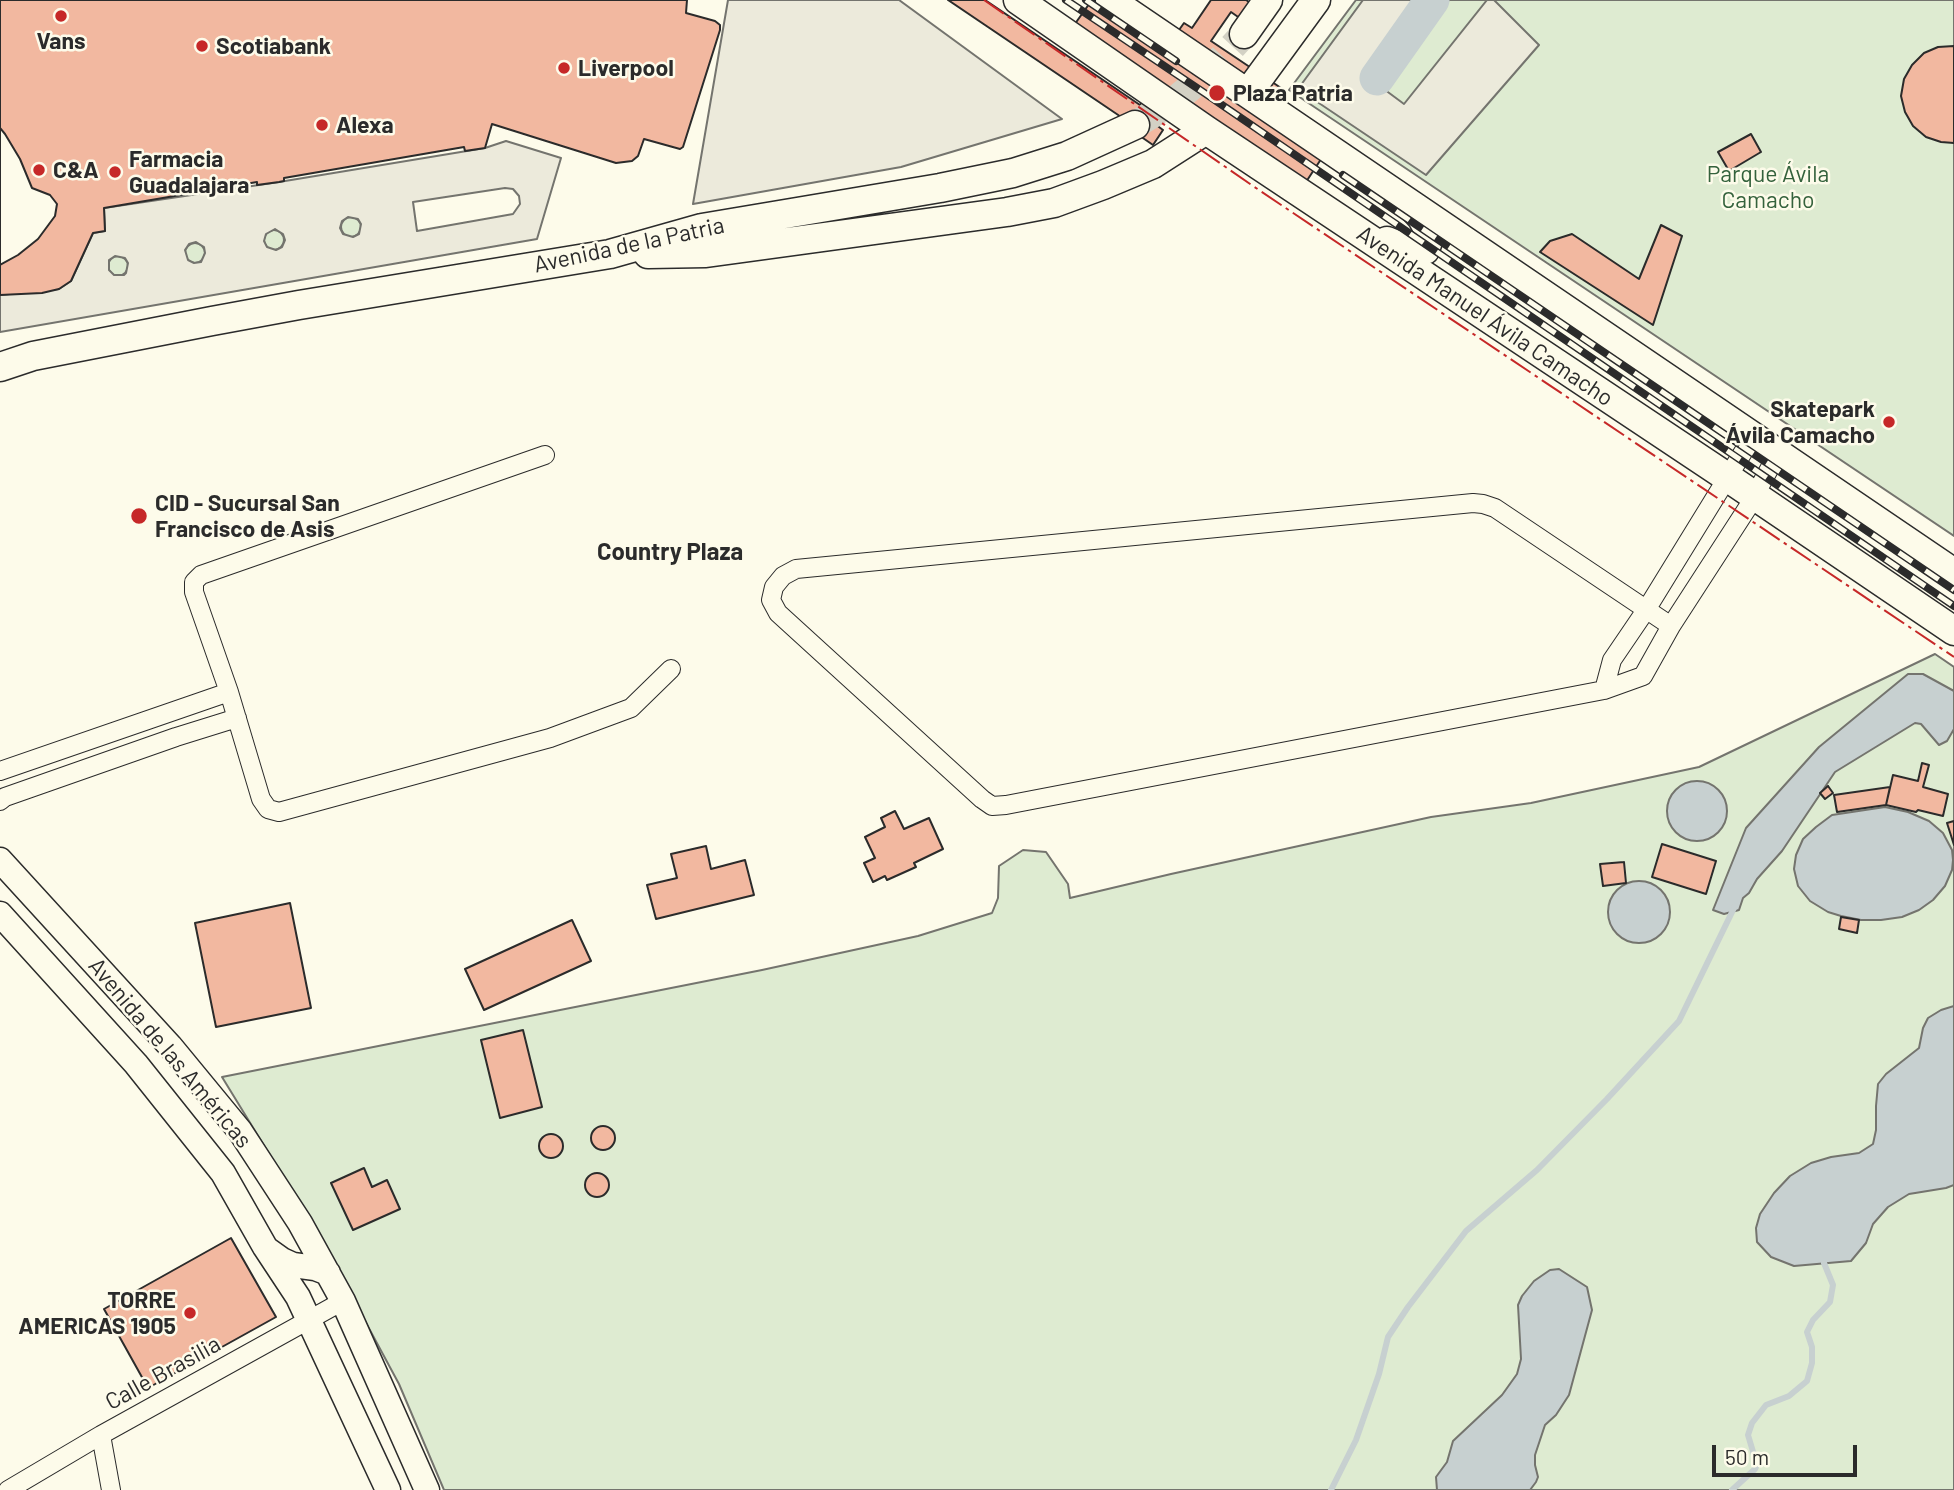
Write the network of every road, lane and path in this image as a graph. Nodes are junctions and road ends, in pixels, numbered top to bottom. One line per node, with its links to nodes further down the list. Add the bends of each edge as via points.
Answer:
1 (1018, 0): 8 (main road, Avenida Manuel Ávila Camacho)
2 (1110, 0): 6 (main road)
3 (1268, 0): 5 (main road)
4 (1316, 0): 6 (main road)
5 (1244, 34)
6 (1248, 93): 9 (main road)
7 (1135, 125): 11 (main road, Avenida de la Patria, via 1067,156 1013,173 702,228)
8 (1206, 131): 10 (main road, Avenida Manuel Ávila Camacho); 11 (main road, via 1153,164 1054,203 706,253)
9 (1408, 202): 10 (main road, via 1428,229 1427,246 1419,253); 15 (main road)
10 (1319, 205): 18 (main road, Avenida Manuel Ávila Camacho)
11 (610, 254): 13 (main road, Avenida de la Patria, via 299,305)
12 (0, 356): 13 (main road, Avenida de la Patria)
13 (33, 356): 14 (main road, Avenida de la Patria)
14 (0, 367)
15 (1753, 436): 16 (main road); 18 (street)
16 (1778, 453): 19 (street); 20 (main road)
17 (545, 455): 26 (street, via 201,575 194,582 194,592)
18 (1727, 477): 19 (main road, Avenida Manuel Ávila Camacho); 21 (street)
19 (1754, 496): 22 (street); 23 (main road, Avenida Manuel Ávila Camacho)
20 (1954, 573)
21 (1646, 610): 22 (street); 25 (street, via 1612,660); 25 (street, via 1495,508 1473,503 796,569 774,587 771,600 778,614 992,806)
22 (1671, 626): 25 (street, via 1643,676)
23 (1954, 631)
24 (671, 669): 27 (street, via 631,708 550,738 279,812 268,809 261,799)
25 (1604, 690)
26 (229, 692): 27 (street); 28 (street)
27 (237, 718): 29 (street)
28 (109, 733): 29 (street); 30 (street)
29 (117, 758): 31 (street)
30 (0, 771)
31 (0, 801)
32 (0, 860): 35 (main road, Avenida de las Américas, via 176,1053 240,1131)
33 (0, 914): 34 (main road, Avenida de las Américas, via 136,1064 223,1174)
34 (265, 1247): 35 (main road, via 293,1265); 37 (main road, Avenida de las Américas, via 298,1297)
35 (328, 1273): 36 (main road, Avenida de las Américas)
36 (343, 1301): 37 (street, Calle Brasilia); 43 (main road, Avenida de las Américas)
37 (307, 1320): 38 (street, Calle Brasilia); 42 (main road, Avenida de las Américas)
38 (101, 1435): 40 (street, Calle Brasilia); 41 (street)
39 (0, 1477): 40 (street)
40 (8, 1490)
41 (111, 1490)
42 (388, 1490)
43 (427, 1490)

